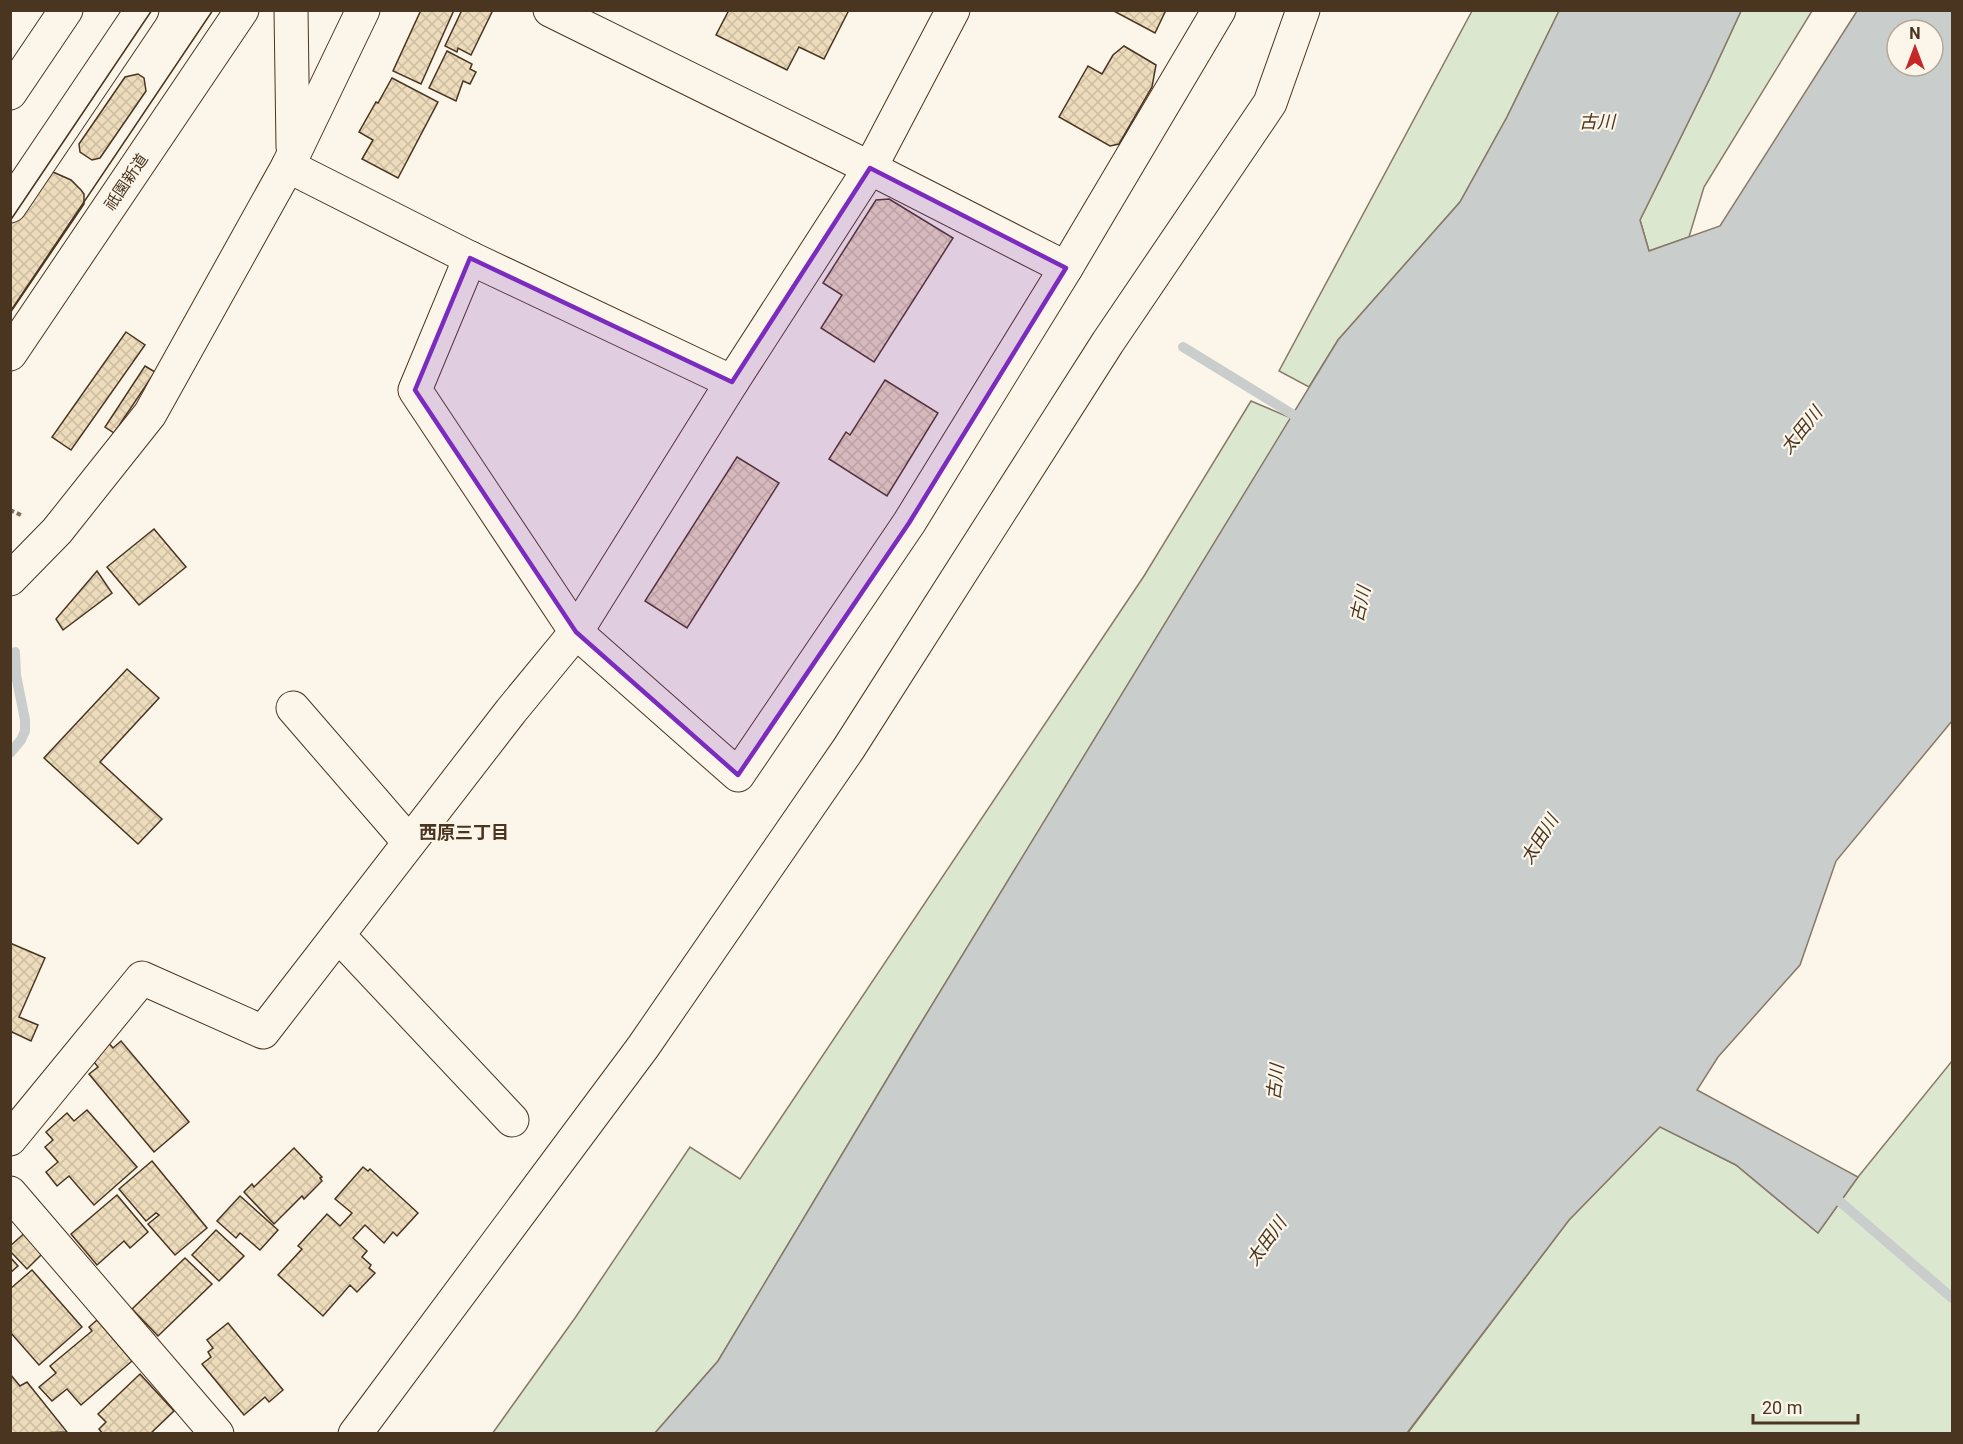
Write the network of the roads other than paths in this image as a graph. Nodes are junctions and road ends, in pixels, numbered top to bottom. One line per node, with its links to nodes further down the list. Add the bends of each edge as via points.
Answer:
1 (66, 10): 11 (main road)
2 (142, 10): 15 (main road)
3 (242, 10): 18 (main road, 祇園新道)
4 (291, 10): 13 (main road)
5 (363, 10): 13 (main road)
6 (550, 10): 14 (main road)
7 (953, 10): 14 (main road)
8 (1219, 10): 17 (main road)
9 (1283, 10): 12 (main road)
10 (1303, 10): 12 (main road)
11 (10, 93)
12 (1270, 103): 29 (main road, via 1108,342 849,748 643,1047)
13 (291, 160): 16 (main road); 20 (main road, via 150,414 57,531)
14 (870, 168): 17 (main road); 19 (main road)
15 (10, 206)
16 (470, 258): 19 (main road); 21 (main road, via 415,390)
17 (1066, 268): 21 (main road, via 909,523 738,775)
18 (10, 354)
19 (732, 382): 21 (main road)
20 (10, 579)
21 (576, 632): 23 (main road)
22 (293, 708): 23 (main road)
23 (409, 842): 24 (main road)
24 (338, 935): 25 (main road); 26 (main road, via 263,1032 142,978)
25 (512, 1120)
26 (10, 1139)
27 (10, 1193): 28 (main road)
28 (217, 1434)
29 (355, 1434)

